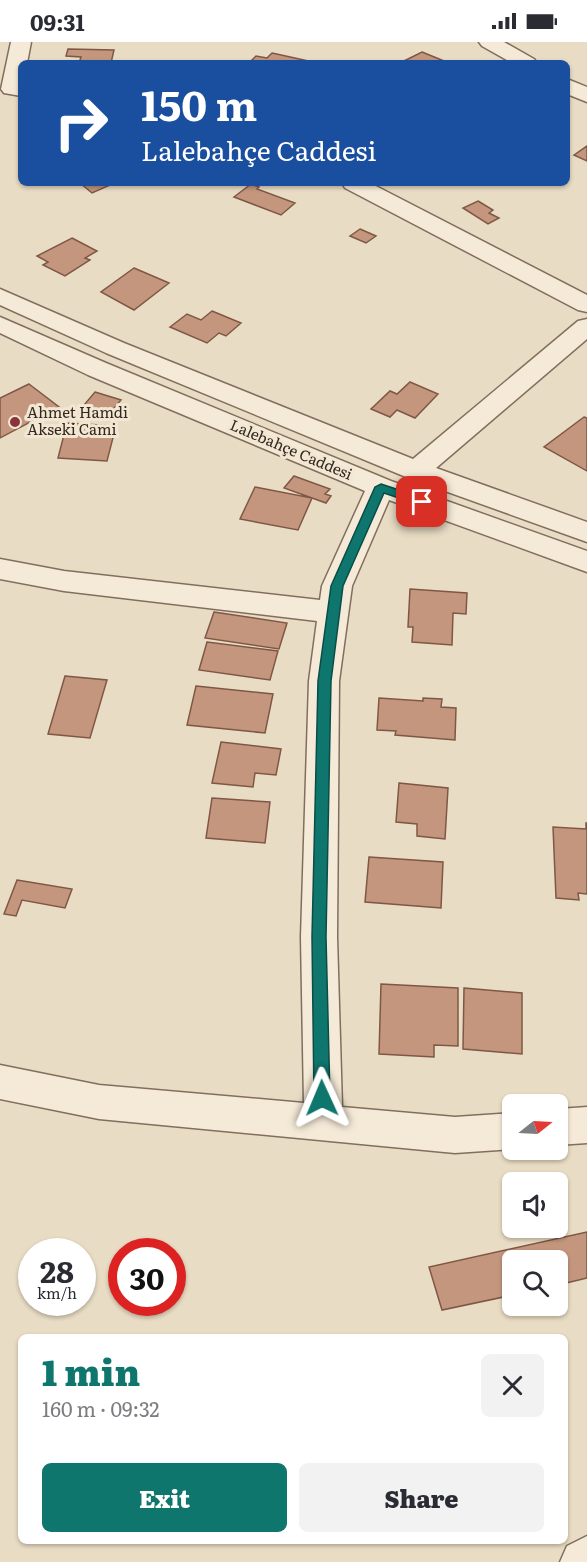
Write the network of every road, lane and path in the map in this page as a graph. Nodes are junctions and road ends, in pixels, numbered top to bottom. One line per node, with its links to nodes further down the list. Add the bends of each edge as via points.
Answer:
1 (21, 42): 5 (street)
2 (489, 42): 3 (street)
3 (522, 60)
4 (570, 87): 6 (street)
5 (11, 90)
6 (587, 96)
7 (359, 186): 9 (street)
8 (0, 296): 12 (street, Lalebahçe Caddesi, via 115,348)
9 (587, 305)
10 (0, 324): 13 (street, Lalebahçe Caddesi, via 97,369)
11 (587, 326): 12 (street)
12 (416, 471): 14 (street, Lalebahçe Caddesi)
13 (381, 487): 15 (street, Lalebahçe Caddesi); 17 (street, via 337,586)
14 (587, 532)
15 (587, 562)
16 (0, 569): 17 (street, via 64,581)
17 (333, 612): 19 (street, via 324,681 323,728 319,937)
18 (0, 1082): 19 (street, via 99,1102)
19 (323, 1121): 22 (street, via 455,1135)
20 (587, 1125): 21 (street)
21 (568, 1126)
22 (502, 1132)
23 (587, 1559): 24 (street)
24 (583, 1562)

